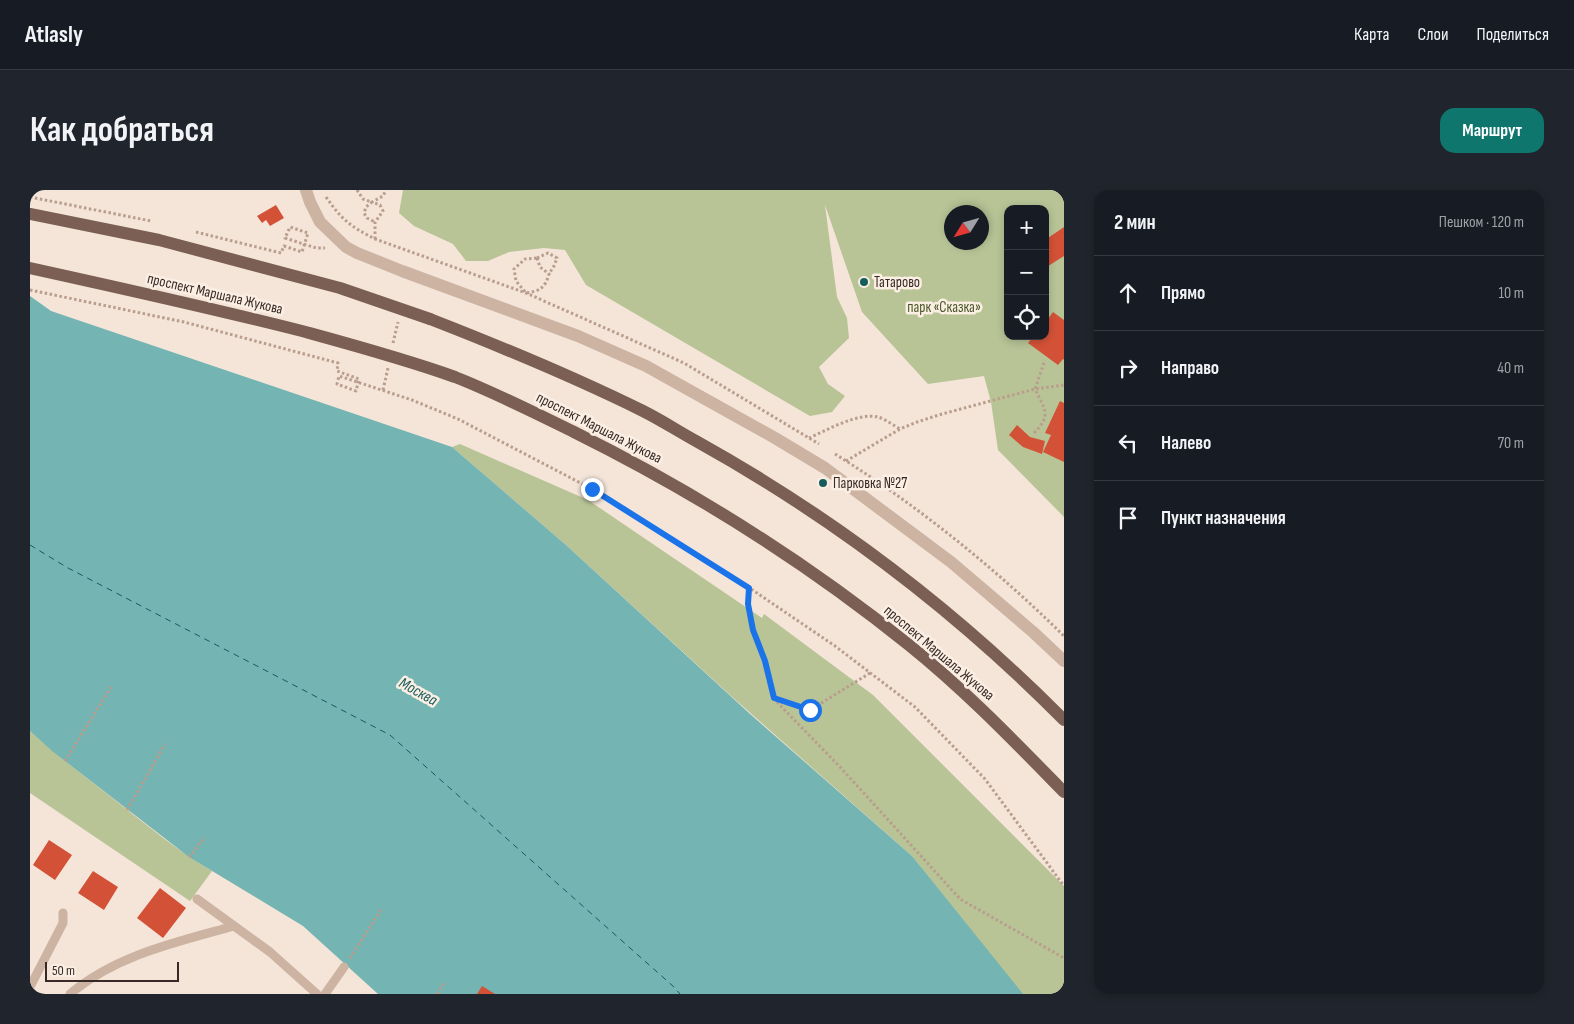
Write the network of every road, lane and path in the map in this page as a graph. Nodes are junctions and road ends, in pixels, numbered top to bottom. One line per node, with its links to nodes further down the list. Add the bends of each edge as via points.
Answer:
1 (306, 190): 26 (street, via 320,222 357,253 578,336 646,366 825,468 950,562)
2 (357, 190): 4 (path, via 363,199)
3 (386, 190): 4 (path, via 383,196)
4 (372, 202): 6 (path, via 380,205 383,211); 6 (path, via 364,213)
5 (30, 214): 30 (main road, проспект Маршала Жукова, bridge, via 159,240 340,288 496,344 643,412 749,470 845,534 937,604 1025,680)
6 (375, 222): 7 (path)
7 (375, 239)
8 (316, 248): 9 (path, via 308,246 301,243 285,238 290,227 308,233 305,242 302,252 284,246)
9 (281, 253)
10 (537, 258): 12 (path, via 540,267); 12 (path, via 548,253 556,258); 12 (path, via 525,259 514,269 516,281 526,292 538,291 546,285)
11 (30, 268): 33 (main road, проспект Маршала Жукова, bridge, via 213,308 368,349 456,378 626,458 722,513 820,578 895,634 995,721)
12 (549, 274)
13 (30, 290): 20 (path, via 194,324 338,363 337,371 359,379 357,385 356,391 337,384 339,376 347,378 355,381 363,384)
14 (399, 316): 15 (path)
15 (393, 345)
16 (1045, 360): 19 (path)
17 (389, 364): 20 (path)
18 (1064, 385): 19 (path)
19 (1035, 389): 21 (path); 22 (path, via 1046,410 1044,423)
20 (383, 390): 24 (path, via 458,419 592,489)
21 (900, 429): 23 (path, via 878,417 868,417 854,419); 25 (path, via 846,461 971,551)
22 (1034, 433)
23 (809, 438)
24 (749, 588): 27 (path); 29 (path, via 748,604 753,630)
25 (1064, 636)
26 (1064, 661)
27 (870, 673): 29 (path, via 810,710); 37 (path, via 915,707 985,778)
28 (111, 687): 32 (path)
29 (774, 698): 42 (path, via 960,899)
30 (1064, 720)
31 (165, 744): 34 (path)
32 (65, 761)
33 (1064, 792)
34 (128, 810)
35 (205, 837): 36 (path)
36 (189, 857)
37 (1064, 886)
38 (197, 898): 41 (lane)
39 (380, 910): 43 (path)
40 (63, 913): 45 (lane, via 63,923)
41 (234, 926): 46 (lane, via 112,965); 47 (lane, via 270,952)
42 (1064, 958)
43 (344, 967): 48 (lane)
44 (444, 983): 49 (path)
45 (30, 987)
46 (70, 994)
47 (317, 994)
48 (325, 994)
49 (437, 994)

